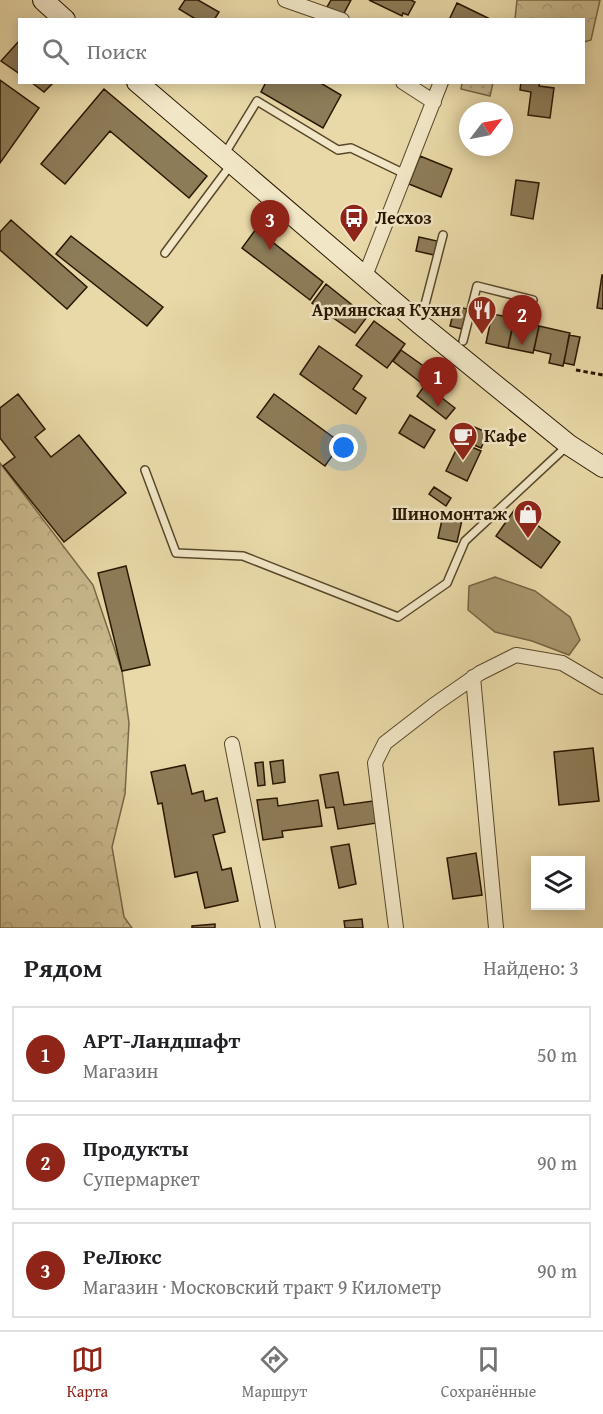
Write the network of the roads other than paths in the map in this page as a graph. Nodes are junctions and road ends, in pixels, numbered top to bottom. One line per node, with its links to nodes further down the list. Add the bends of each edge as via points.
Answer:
1 (43, 0): 3 (street)
2 (285, 0): 4 (street)
3 (63, 18)
4 (336, 18)
5 (139, 84): 9 (street)
6 (406, 84): 8 (street)
7 (440, 84): 8 (street)
8 (434, 102): 10 (street)
9 (227, 161): 10 (lane, via 257,100 338,150 351,148); 12 (lane); 13 (street)
10 (405, 174): 13 (street)
11 (443, 235): 15 (lane)
12 (165, 253)
13 (365, 276): 15 (street)
14 (533, 300): 16 (lane, via 477,286)
15 (420, 324): 17 (street)
16 (464, 341)
17 (569, 445): 18 (street); 19 (lane, via 465,540 447,583 398,617 243,556 176,553)
18 (603, 467)
19 (146, 470)
20 (473, 677): 21 (street, via 516,655 562,663); 24 (street, via 385,743 375,763); 25 (street)
21 (603, 687)
22 (232, 744): 23 (street)
23 (268, 928)
24 (396, 928)
25 (496, 928)

